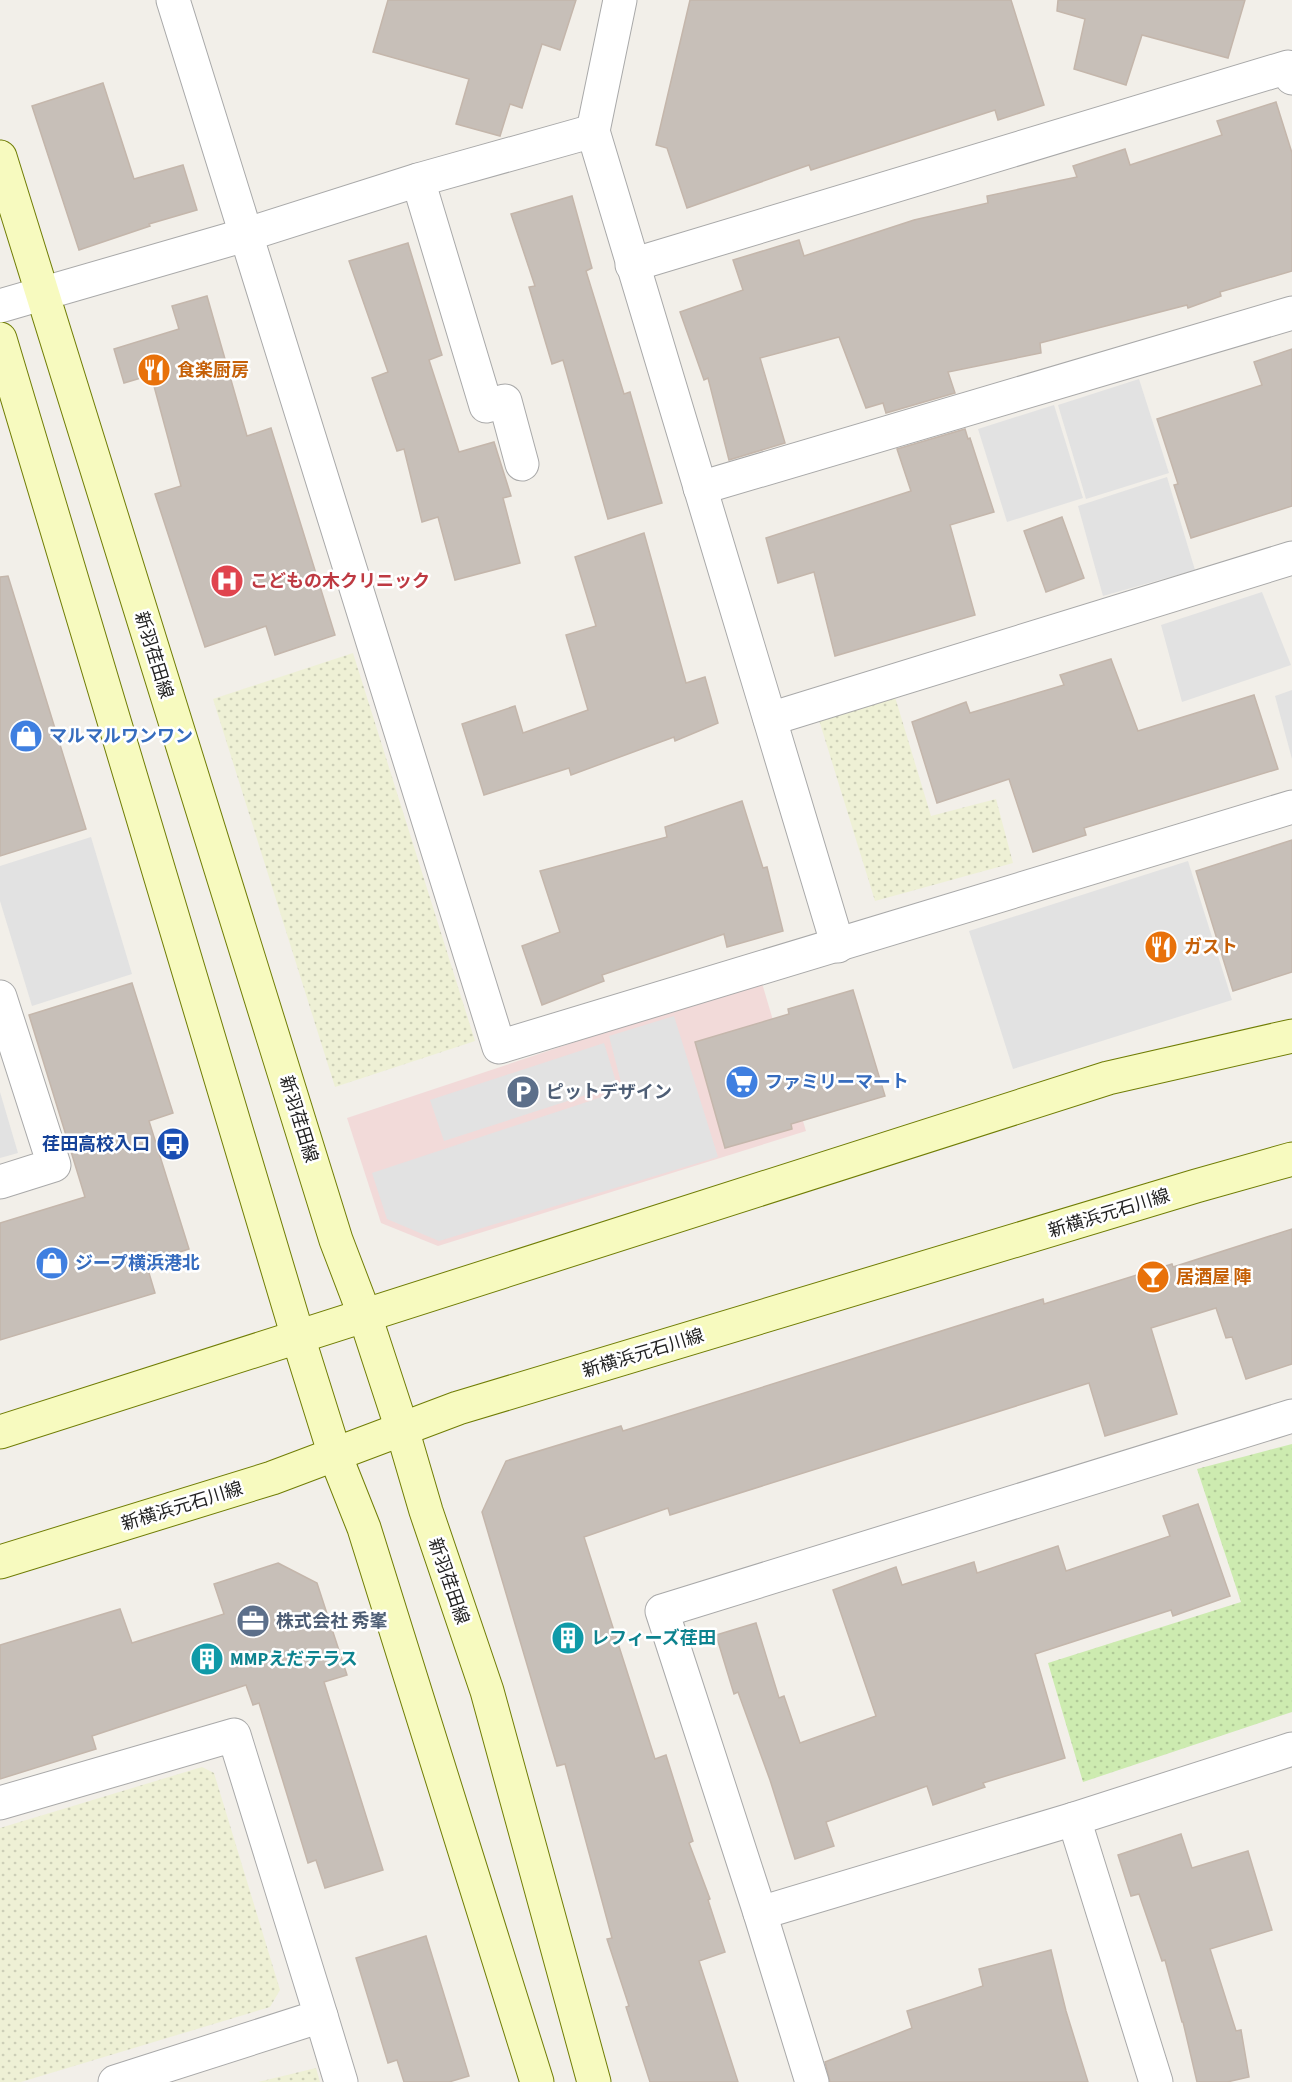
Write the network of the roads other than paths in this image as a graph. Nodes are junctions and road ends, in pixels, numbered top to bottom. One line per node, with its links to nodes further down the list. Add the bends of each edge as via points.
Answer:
1 (173, 0): 7 (street)
2 (620, 0): 4 (street)
3 (1292, 78): 8 (street, via 1288,67)
4 (593, 131): 6 (street); 8 (street)
5 (0, 157): 9 (street, 新羽荏田線)
6 (418, 180): 7 (street); 13 (street, via 486,406 505,401)
7 (245, 235): 9 (street); 18 (street, via 499,1047)
8 (632, 265): 14 (street)
9 (42, 294): 10 (street); 23 (street, 新羽荏田線, via 336,1240)
10 (0, 306)
11 (1292, 313): 14 (street)
12 (0, 339): 24 (street)
13 (522, 464)
14 (700, 488): 16 (street)
15 (1292, 558): 16 (street)
16 (770, 719): 18 (street)
17 (1292, 807): 18 (street)
18 (838, 946)
19 (0, 997): 22 (street, via 54,1165)
20 (1292, 1036): 23 (street, via 1108,1078)
21 (1292, 1160): 26 (street, 新横浜元石川線, via 458,1408)
22 (0, 1182)
23 (365, 1316): 24 (street); 26 (street, 新羽荏田線)
24 (298, 1337): 27 (street); 28 (street)
25 (1292, 1416): 33 (street, via 662,1611)
26 (402, 1429): 28 (street, 新横浜元石川線); 38 (street, 新羽荏田線, via 487,1691)
27 (0, 1432)
28 (335, 1455): 29 (street, 新横浜元石川線); 37 (street, via 364,1528)
29 (0, 1562)
30 (1292, 1749): 32 (street)
31 (0, 1803): 34 (street, via 234,1736)
32 (1074, 1819): 33 (street); 40 (street)
33 (760, 1913): 39 (street)
34 (321, 2016): 35 (street); 36 (street)
35 (115, 2082)
36 (341, 2082)
37 (537, 2082)
38 (594, 2082)
39 (812, 2082)
40 (1156, 2082)

